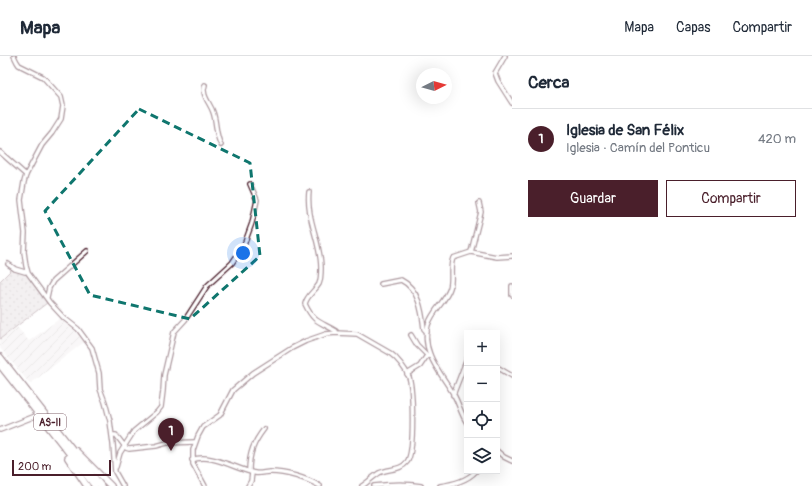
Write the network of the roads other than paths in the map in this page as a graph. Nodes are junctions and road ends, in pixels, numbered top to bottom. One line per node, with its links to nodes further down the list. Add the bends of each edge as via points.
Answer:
1 (14, 56): 7 (street, via 19,65 43,77 61,97 63,106 61,119 42,145)
2 (505, 56): 4 (street, via 495,73)
3 (205, 86): 5 (street, via 204,95 213,112 216,134)
4 (512, 103)
5 (221, 145)
6 (0, 152): 7 (street)
7 (26, 175): 15 (street, via 22,200 24,259)
8 (250, 184): 37 (street, via 257,200 244,245 232,263 207,286 185,320 176,328 164,375 161,408 134,431)
9 (309, 192): 20 (street, via 309,213 321,270 319,282 305,304 315,320)
10 (479, 203): 12 (street, via 481,212)
11 (87, 251): 19 (street, via 54,281)
12 (471, 252): 13 (street, via 497,257); 21 (street, via 453,258 450,289 432,315)
13 (512, 256)
14 (8, 264): 15 (street, via 25,272)
15 (27, 270): 19 (street)
16 (381, 284): 21 (street, via 401,280 413,290)
17 (512, 286): 18 (street)
18 (512, 295)
19 (47, 297): 35 (street, via 56,310 78,329 92,348 98,364 100,389 108,411)
20 (336, 332): 28 (street, via 360,335 394,356); 36 (street, via 323,334 292,348 253,373 233,390 220,415 203,426)
21 (427, 332): 23 (street)
22 (411, 335): 23 (street, via 417,345)
23 (429, 355): 28 (street, via 420,366); 30 (street)
24 (0, 357): 31 (highway, AS-II)
25 (0, 365): 31 (highway, AS-II)
26 (464, 366): 30 (street)
27 (500, 369): 29 (street)
28 (407, 374): 52 (street, via 412,400 409,459 404,465 380,473)
29 (512, 376)
30 (453, 395): 32 (street)
31 (40, 415): 34 (street); 45 (highway); 46 (highway, AS-II); 47 (highway, AS-II); 48 (highway)
32 (464, 418)
33 (264, 429): 42 (street, via 257,436 251,453)
34 (0, 430)
35 (112, 435): 37 (street, via 116,435); 41 (street)
36 (195, 442): 37 (street, via 167,443 136,449 127,449); 39 (street)
37 (124, 446): 41 (street)
38 (500, 454): 40 (street)
39 (192, 460): 42 (street, via 203,458); 49 (street)
40 (512, 461)
41 (115, 472): 44 (street)
42 (251, 472): 50 (street); 51 (street, via 287,474)
43 (472, 474): 55 (street)
44 (121, 485)
45 (87, 486)
46 (95, 486)
47 (101, 486)
48 (111, 486)
49 (205, 486)
50 (248, 486)
51 (320, 486)
52 (362, 486)
53 (374, 486): 54 (street)
54 (421, 486)
55 (440, 486)

